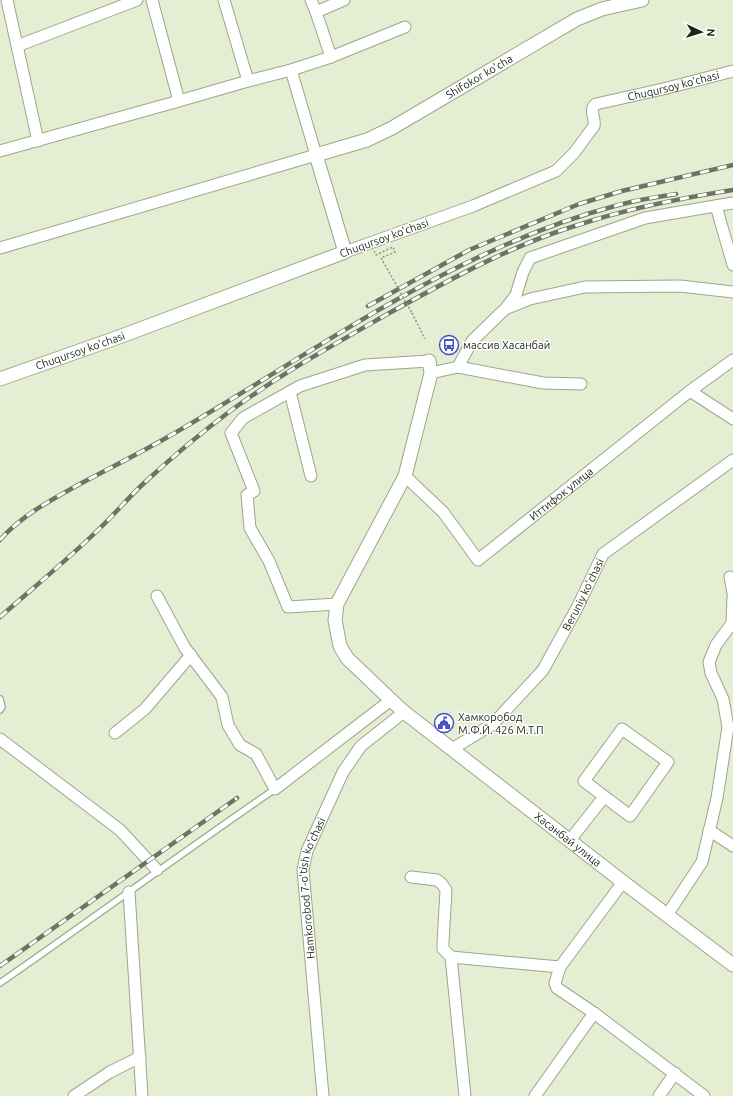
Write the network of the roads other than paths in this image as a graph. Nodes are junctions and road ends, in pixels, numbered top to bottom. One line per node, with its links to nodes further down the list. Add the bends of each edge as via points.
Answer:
1 (7, 0): 10 (street)
2 (137, 0): 10 (street)
3 (152, 0): 15 (street)
4 (224, 0): 14 (street)
5 (311, 0): 8 (street)
6 (344, 0): 8 (street)
7 (642, 0): 18 (street, Shifokor ko'cha, via 602,9 577,18 392,128 366,140)
8 (316, 12): 11 (street)
9 (405, 28): 11 (street)
10 (17, 46): 16 (street)
11 (330, 56): 12 (street)
12 (291, 70): 14 (street); 18 (street)
13 (733, 71): 22 (street, Chuqursoy ko'chasi, via 596,104 592,110 594,126 574,153 556,170 473,206)
14 (248, 81): 15 (street)
15 (179, 101): 16 (street)
16 (38, 141): 17 (street)
17 (0, 151)
18 (316, 155): 21 (street); 22 (street)
19 (733, 203): 20 (street)
20 (716, 206): 23 (street); 25 (street, via 645,218 530,258 516,295)
21 (0, 248)
22 (344, 252): 29 (street, Chuqursoy ko'chasi)
23 (733, 266)
24 (733, 292): 25 (street, via 680,286 585,287 530,299)
25 (505, 309): 27 (street, via 472,341)
26 (733, 360): 31 (street, Иттифок улица)
27 (458, 366): 28 (street); 30 (street, via 542,383)
28 (430, 367): 32 (street, via 365,365 300,386); 36 (street)
29 (0, 379)
30 (581, 384)
31 (690, 391): 33 (street); 36 (street, Иттифок улица, via 478,560 443,512)
32 (290, 392): 35 (street); 41 (street, via 243,418 231,433 254,491 247,495 250,528 269,560 288,607)
33 (733, 419)
34 (733, 460): 49 (street, Beruniy ko'chasi, via 603,554 543,670 493,724)
35 (311, 476)
36 (405, 476): 41 (street)
37 (730, 577): 38 (street)
38 (733, 593)
39 (157, 596): 42 (street)
40 (733, 597): 52 (street, via 732,623 716,645 709,662 711,673 724,699 728,727)
41 (337, 604): 44 (street, via 335,620 340,646 347,658)
42 (191, 655): 47 (street, via 145,709); 50 (street, via 222,697 228,725 240,745 256,754)
43 (0, 699): 45 (lane)
44 (390, 700): 46 (street); 50 (street)
45 (0, 710)
46 (404, 712): 49 (street, Хасанбай улица); 69 (street, Hamkorobod 7-o'tish ko'chasi, via 361,746 343,772 307,851 303,870)
47 (115, 733)
48 (0, 739): 55 (street, via 120,830)
49 (452, 748): 53 (street, Хасанбай улица)
50 (275, 788): 55 (lane)
51 (604, 797): 51 (street, via 584,782 622,729 668,762 630,816); 53 (street)
52 (709, 830): 54 (street); 59 (street, via 702,862)
53 (570, 840): 57 (street, Хасанбай улица)
54 (733, 846)
55 (157, 870): 58 (lane)
56 (411, 877): 60 (street, via 437,880 446,890 443,949)
57 (623, 882): 59 (street, Хасанбай улица); 62 (street)
58 (129, 892): 63 (lane); 65 (street)
59 (667, 915): 61 (street, Хасанбай улица)
60 (451, 957): 62 (street); 70 (street)
61 (733, 965)
62 (560, 967): 64 (street, via 555,983 557,988)
63 (0, 983)
64 (594, 1014): 66 (street); 71 (street)
65 (140, 1057): 67 (street, via 110,1072); 68 (street)
66 (675, 1073): 72 (street); 73 (street)
67 (74, 1096)
68 (142, 1096)
69 (323, 1096)
70 (465, 1096)
71 (535, 1096)
72 (659, 1096)
73 (704, 1096)

